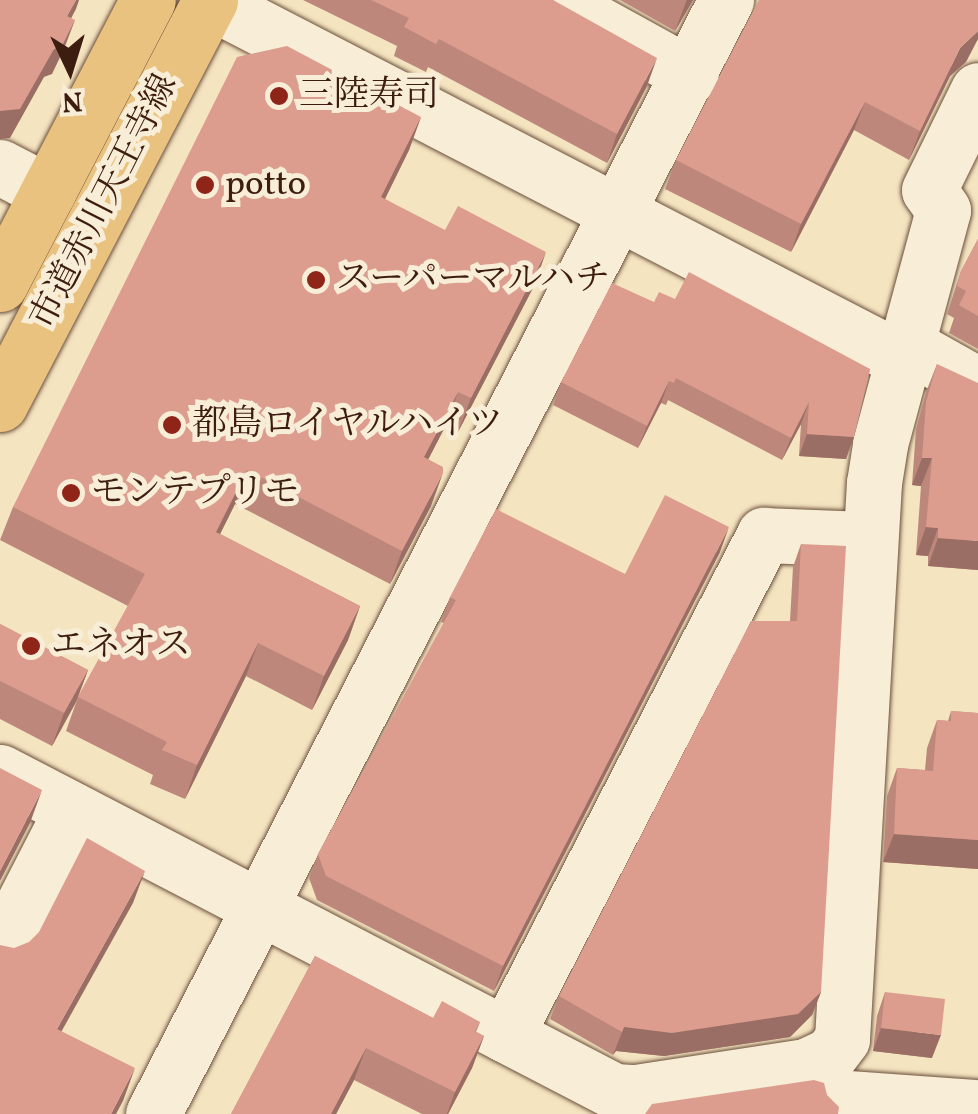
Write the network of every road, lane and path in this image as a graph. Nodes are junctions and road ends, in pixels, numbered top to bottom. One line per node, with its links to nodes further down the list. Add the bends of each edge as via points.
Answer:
1 (148, 0): 8 (main road, 市道赤川天王寺線)
2 (209, 0): 9 (street); 13 (main road, 市道赤川天王寺線)
3 (555, 0): 5 (street)
4 (726, 0): 5 (street)
5 (691, 75): 9 (street)
6 (978, 90): 11 (street, via 929,190 944,210)
7 (0, 167): 8 (street)
8 (48, 192): 10 (main road, 市道赤川天王寺線)
9 (619, 214): 11 (street); 17 (street)
10 (0, 284)
11 (904, 352): 12 (street); 14 (street, via 880,444)
12 (978, 384)
13 (0, 404)
14 (870, 539): 19 (street, via 764,535); 20 (street)
15 (0, 772): 16 (street)
16 (72, 809): 17 (street); 18 (street)
17 (260, 907): 19 (street); 23 (street)
18 (0, 949)
19 (506, 1035): 21 (street)
20 (838, 1091): 21 (street); 22 (street)
21 (617, 1103)
22 (978, 1107)
23 (153, 1114)

